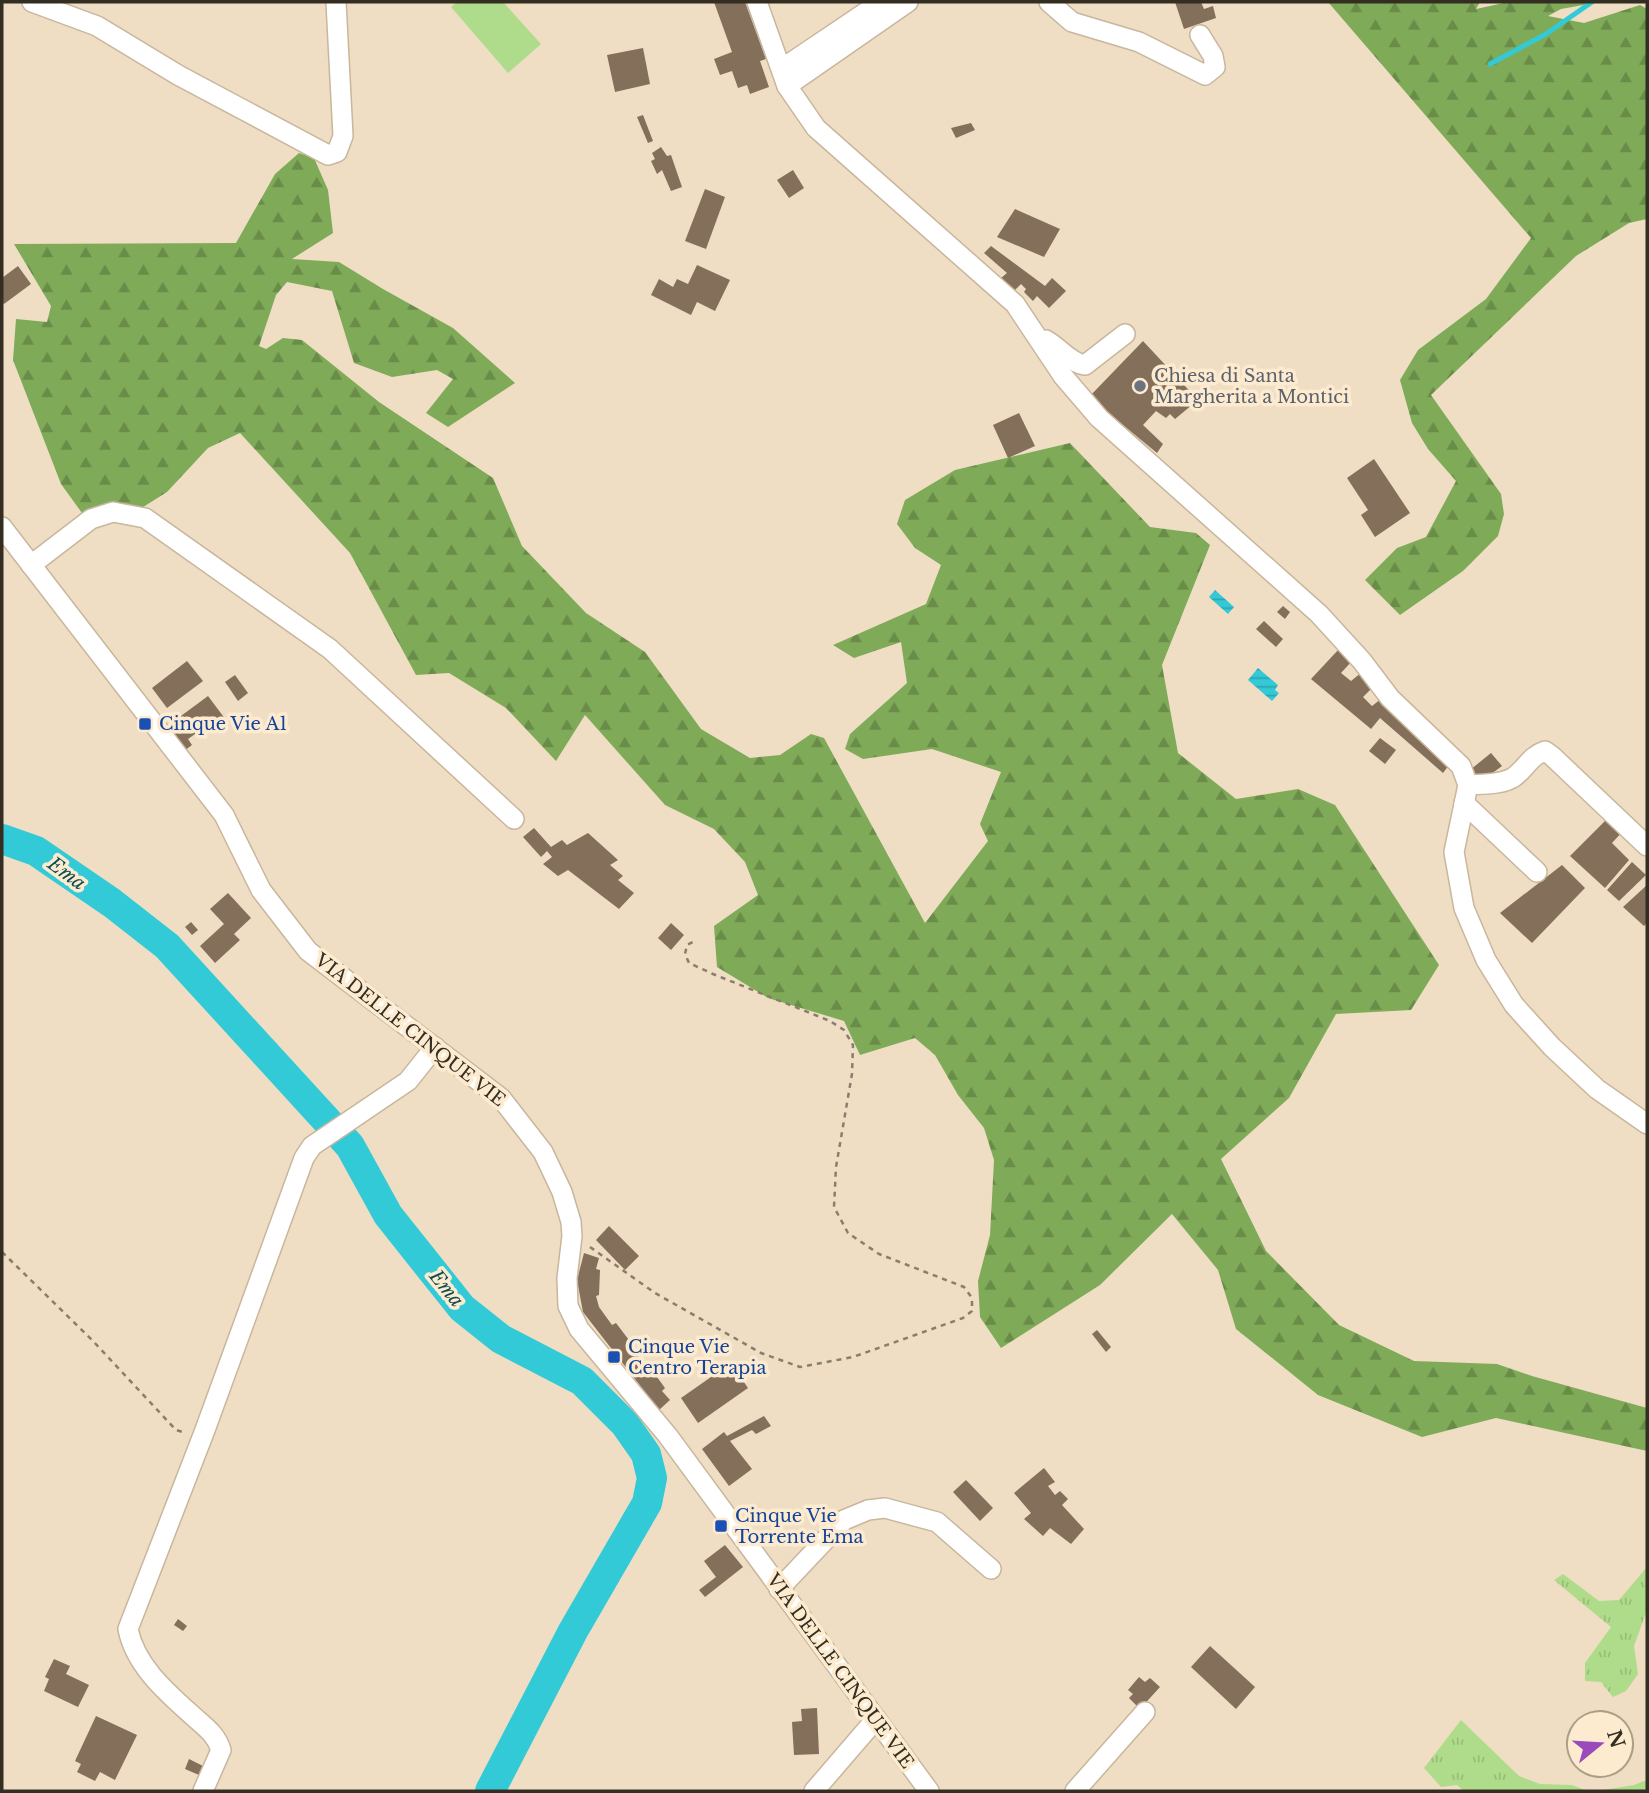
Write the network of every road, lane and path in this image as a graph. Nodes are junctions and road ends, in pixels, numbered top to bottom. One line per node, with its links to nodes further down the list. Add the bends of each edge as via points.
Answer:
1 (32, 2): 2 (street, via 97,26 328,155 337,152 343,136)
2 (336, 2)
3 (757, 2): 8 (street)
4 (881, 2): 8 (street)
5 (908, 2): 8 (street)
6 (1049, 2): 7 (street, via 1072,22 1139,42 1205,75 1215,67)
7 (1200, 35)
8 (785, 77): 10 (street, via 816,128 1015,304)
9 (1125, 334): 10 (street, via 1085,365)
10 (1039, 336): 13 (street, via 1063,376 1098,418 1319,614 1390,698 1461,766)
11 (2, 527): 12 (street, VIA DELLE CINQUE VIE)
12 (31, 565): 14 (street, via 91,519 113,512 145,518 330,649); 18 (street, VIA DELLE CINQUE VIE, via 223,815 261,890 308,950)
13 (1466, 794): 15 (street, via 1512,778 1545,751); 16 (street); 19 (street, via 1454,852 1464,908 1486,960 1514,1005 1552,1047 1597,1088)
14 (513, 819)
15 (1647, 846)
16 (1537, 872)
17 (695, 941): 20 (path, via 687,946 689,963 844,1030 853,1045 852,1074 834,1207 848,1233 879,1254 964,1287 972,1298 972,1311 853,1357 800,1367 761,1353 655,1293)
18 (435, 1047): 20 (street, VIA DELLE CINQUE VIE, via 501,1098 543,1152 562,1192); 22 (street, via 408,1081 312,1146 304,1158)
19 (1647, 1124)
20 (572, 1236): 24 (street, VIA DELLE CINQUE VIE, via 567,1286 570,1316 668,1436)
21 (2, 1252): 22 (path, via 176,1430 193,1435)
22 (205, 1430): 27 (street, via 128,1629 142,1665 218,1738 221,1749)
23 (991, 1569): 24 (street, via 937,1521 885,1508 844,1520)
24 (779, 1589): 26 (street, VIA DELLE CINQUE VIE)
25 (1145, 1712): 30 (street)
26 (876, 1720): 28 (street); 29 (street, VIA DELLE CINQUE VIE)
27 (204, 1791)
28 (814, 1791)
29 (929, 1791)
30 (1075, 1791)

